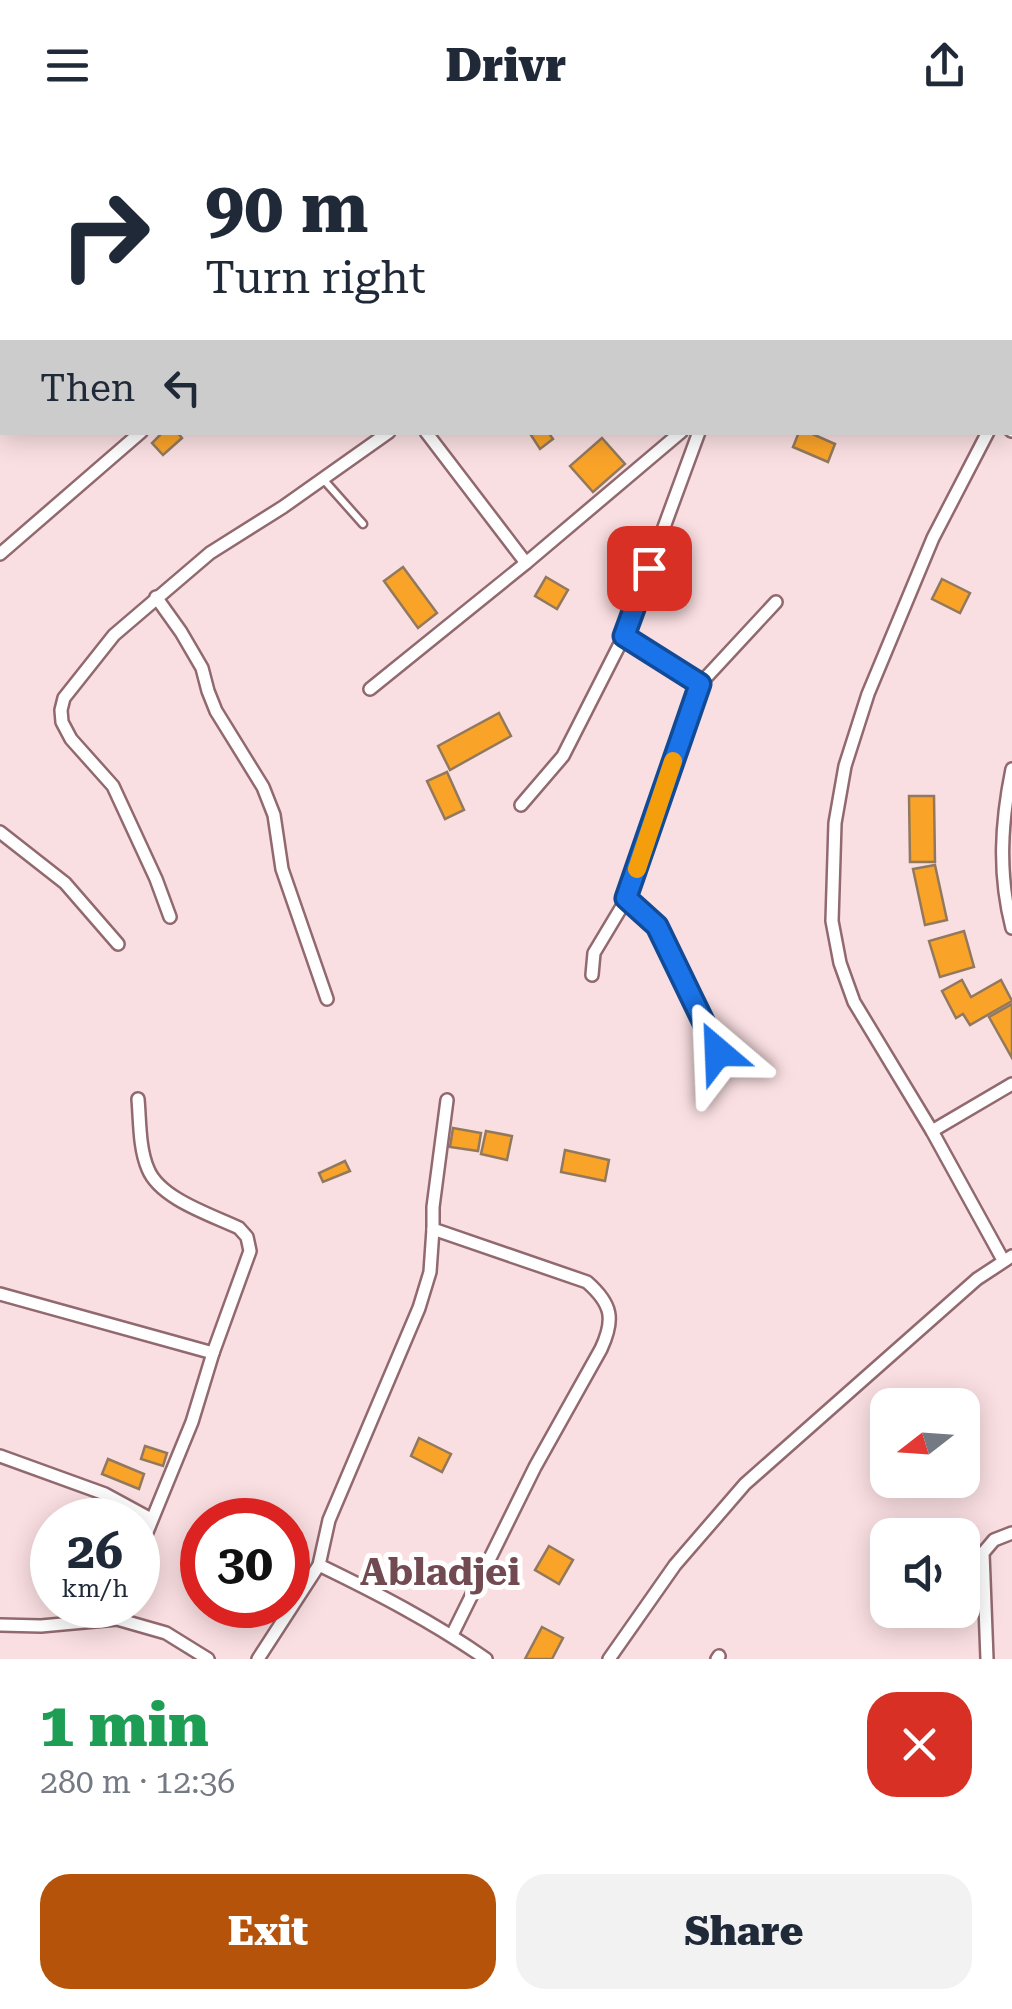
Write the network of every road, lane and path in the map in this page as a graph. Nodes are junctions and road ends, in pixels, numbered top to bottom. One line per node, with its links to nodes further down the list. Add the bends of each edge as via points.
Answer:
1 (138, 435): 9 (street)
2 (386, 435): 7 (street)
3 (428, 435): 10 (street)
4 (676, 435): 10 (street)
5 (698, 435): 13 (street)
6 (986, 435): 29 (street, via 933,538 868,694 835,823 832,921 840,963 854,1002)
7 (322, 478): 8 (lane); 11 (street, via 210,552)
8 (363, 524)
9 (0, 554)
10 (526, 563): 15 (street)
11 (156, 597): 20 (street, via 114,634 61,710 71,738 112,786); 24 (street, via 202,668 216,711 274,815 282,869)
12 (776, 602): 14 (street)
13 (624, 636): 14 (street); 17 (street, via 563,756)
14 (700, 684): 19 (street)
15 (370, 689)
16 (1012, 769): 21 (street, via 1002,837)
17 (522, 805)
18 (0, 832): 22 (street, via 65,883)
19 (626, 898): 23 (street, via 594,953); 25 (street, via 657,926)
20 (170, 917)
21 (1012, 928)
22 (118, 944)
23 (592, 975)
24 (327, 999)
25 (718, 1052)
26 (1012, 1084): 29 (street)
27 (138, 1099): 33 (street, via 142,1150 159,1186 247,1237 250,1251)
28 (447, 1100): 30 (street)
29 (932, 1131): 31 (street)
30 (433, 1229): 38 (street, via 419,1308 329,1520); 42 (street, via 587,1282 610,1313 601,1349)
31 (1008, 1258): 46 (street, via 731,1498)
32 (0, 1294): 33 (street)
33 (213, 1353): 36 (street)
34 (0, 1456): 35 (street)
35 (112, 1498)
36 (160, 1498)
37 (1012, 1533): 47 (street, via 983,1553)
38 (319, 1565): 42 (street); 44 (street)
39 (0, 1625): 40 (street)
40 (30, 1626)
41 (149, 1628): 43 (street)
42 (452, 1635): 45 (street)
43 (208, 1659)
44 (258, 1659)
45 (486, 1659)
46 (609, 1659)
47 (987, 1659)

